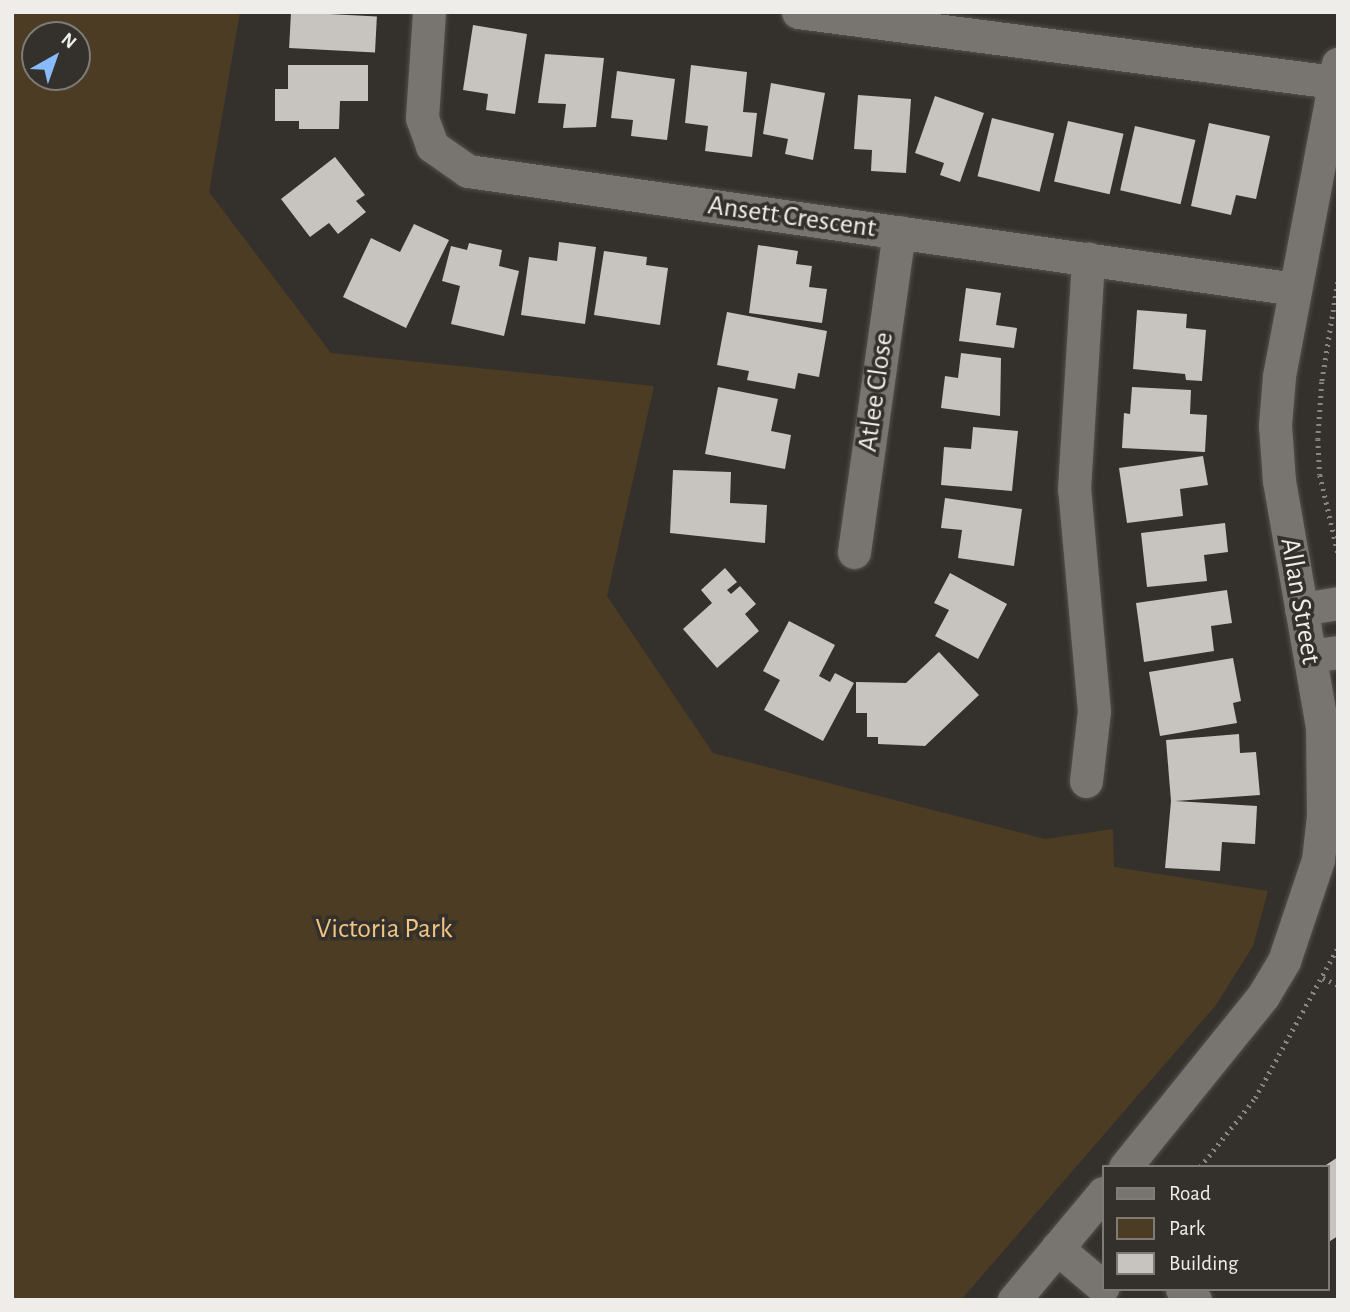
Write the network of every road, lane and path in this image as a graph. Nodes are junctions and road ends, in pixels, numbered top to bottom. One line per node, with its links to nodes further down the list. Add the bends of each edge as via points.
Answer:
1 (429, 12): 4 (street, Ansett Crescent, via 422,118 432,146 468,172)
2 (798, 12): 3 (street)
3 (1335, 73): 7 (street, Allan Street)
4 (899, 232): 5 (street, Ansett Crescent); 8 (street, Atlee Close)
5 (1088, 258): 7 (street, Ansett Crescent); 13 (street, via 1074,489 1094,711)
6 (1338, 282): 9 (path, via 1318,439 1320,475)
7 (1295, 289): 11 (street, Allan Street, via 1276,397 1276,457)
8 (853, 552)
9 (1338, 553)
10 (1338, 603): 11 (street)
11 (1301, 609): 12 (street, Allan Street)
12 (1324, 654): 17 (street, Allan Street, via 1324,805 1318,860 1304,911 1284,961 1263,996)
13 (1086, 781)
14 (1338, 947): 15 (path)
15 (1323, 978): 16 (path); 18 (path, via 1255,1098)
16 (1338, 985)
17 (1127, 1165)
18 (1202, 1165)
19 (1098, 1208): 20 (street)
20 (1057, 1248): 21 (street); 22 (street)
21 (1102, 1286)
22 (1014, 1300)

